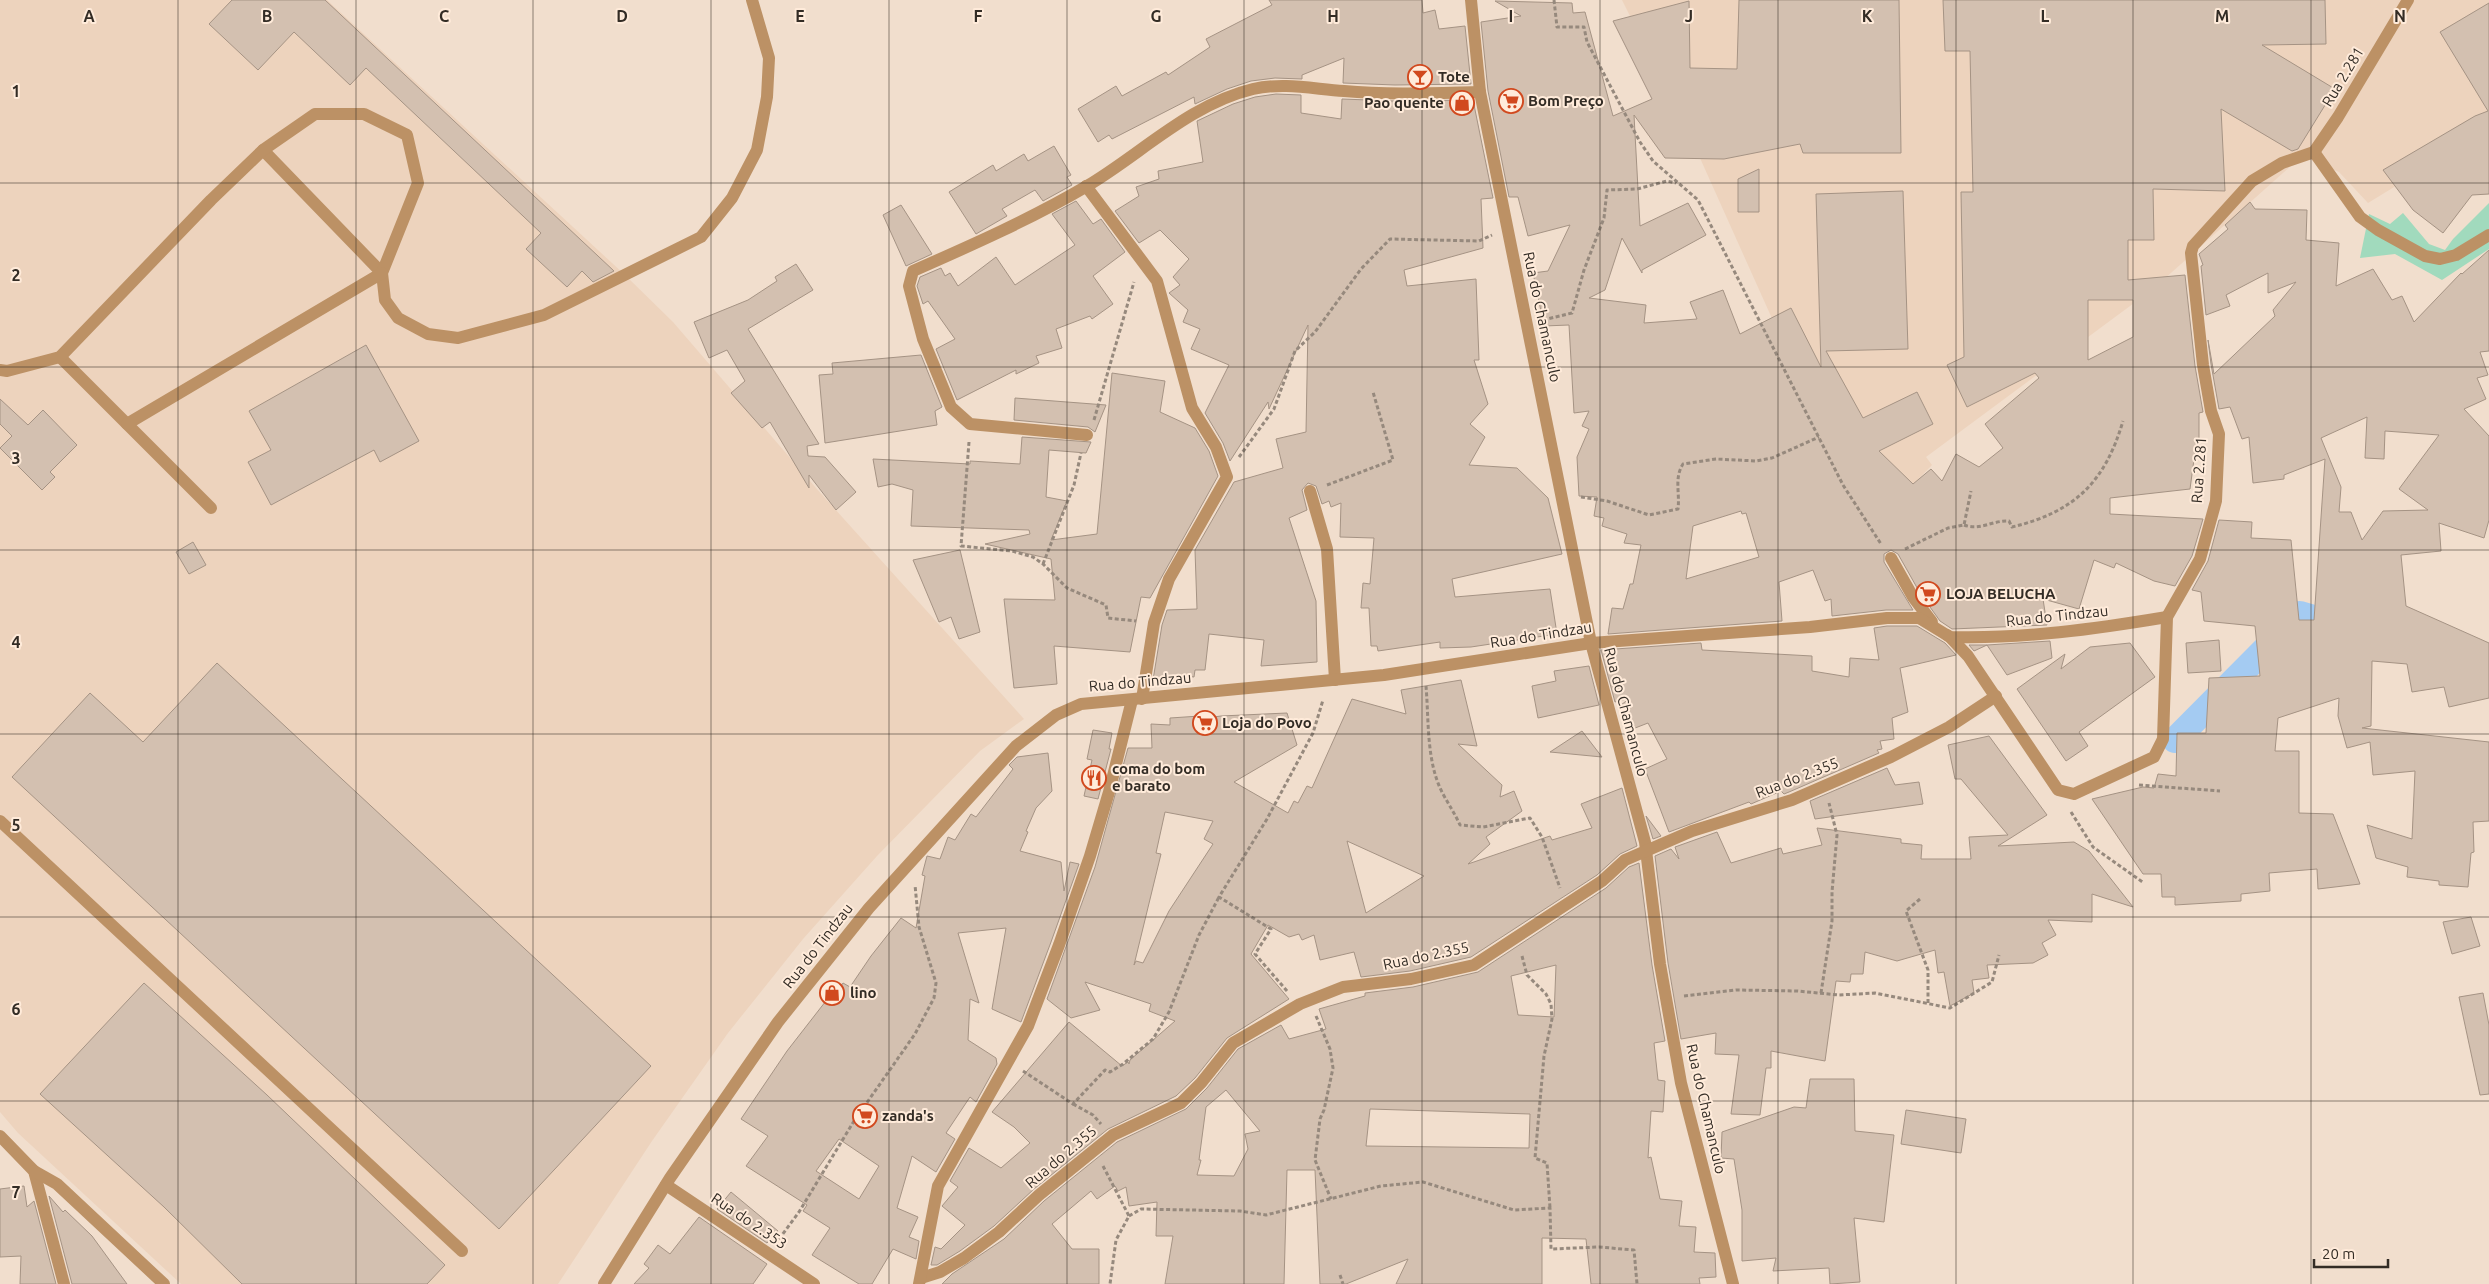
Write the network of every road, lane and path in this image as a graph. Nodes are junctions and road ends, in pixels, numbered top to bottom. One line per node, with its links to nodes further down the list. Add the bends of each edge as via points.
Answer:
1 (752, 0): 13 (street, via 769,58 767,97 757,150 732,198 701,237 544,315 458,338 428,334 398,318 385,300)
2 (1470, 0): 5 (street)
3 (1554, 0): 8 (path, via 1557,27 1584,27 1586,42 1640,142 1653,161)
4 (2408, 0): 7 (street, Rua 2.281)
5 (1480, 92): 9 (street, via 1354,92 1290,85 1253,89 1200,109); 10 (street, Rua do Chamanculo)
6 (263, 150): 13 (street); 13 (street, via 314,114 364,114 408,135 418,183); 15 (street)
7 (2314, 152): 11 (street, via 2360,217 2425,256 2456,255); 31 (street, Rua 2.281, via 2282,163 2252,181 2193,246 2191,253 2203,364 2211,411 2220,434 2216,501 2200,559)
8 (1679, 184): 14 (path, via 1667,181 1637,189 1607,190 1604,218 1572,313 1546,318); 22 (path, via 1698,200)
9 (1086, 186): 12 (street); 20 (street, via 1007,230 913,271 909,286 926,348 951,407)
10 (1506, 229): 14 (street, Rua do Chamanculo); 23 (path, via 1479,241 1390,240 1361,269 1315,332 1295,351 1274,409)
11 (2489, 235)
12 (1142, 260): 21 (path, via 1093,426); 23 (street, via 1157,281 1192,408 1216,447)
13 (382, 273): 19 (street)
14 (1529, 333): 26 (street, Rua do Chamanculo)
15 (60, 357): 16 (street); 19 (street)
16 (0, 370)
17 (1373, 392): 24 (path, via 1393,460)
18 (2123, 421): 28 (path, via 2100,476 2066,507 2012,527 2009,521 2002,520 1980,527)
19 (127, 424): 27 (street)
20 (970, 424): 21 (street); 30 (path, via 961,546 1012,551 1033,557)
21 (1087, 435): 30 (path, via 1074,485)
22 (1819, 437): 26 (path, via 1772,458 1756,461 1716,459 1683,464 1677,473 1678,509 1649,515 1607,501); 29 (path, via 1843,485)
23 (1227, 477): 32 (street, via 1170,579)
24 (1310, 491): 36 (street, via 1328,549)
25 (1971, 491): 28 (path)
26 (1563, 498): 34 (street, Rua do Chamanculo)
27 (211, 508)
28 (1964, 525): 29 (path, via 1948,528)
29 (1891, 558): 33 (street, via 1927,618)
30 (1043, 564): 32 (path, via 1067,588 1106,604 1108,618)
31 (2167, 617): 33 (street, Rua do Tindzau, via 2046,635); 41 (street, Rua 2.281, via 2162,739 2158,751 2154,757 2074,794)
32 (1154, 622): 38 (street)
33 (1950, 637): 34 (street, Rua do Tindzau, via 1919,618 1908,618); 37 (street, Rua do Tindzau, via 1968,656)
34 (1591, 643): 35 (street, Rua do Tindzau); 44 (street, Rua do Chamanculo)
35 (1423, 669): 36 (street, Rua do Tindzau); 49 (path, via 1431,753 1443,794 1460,825 1483,827 1530,818 1542,837)
36 (1329, 680): 38 (street, Rua do Tindzau); 47 (path, via 1313,733 1267,819)
37 (1996, 696): 40 (street, Rua do 2.355, via 1949,727 1891,757); 41 (street)
38 (1137, 699): 45 (street, Rua do Tindzau, via 1081,704 1056,715 1016,746); 56 (street, via 1060,945 1028,1026)
39 (2134, 785): 42 (path)
40 (1823, 786): 44 (street, Rua do 2.355, via 1792,800 1692,831); 52 (path, via 1837,835 1832,921)
41 (2058, 790): 46 (path, via 2093,847)
42 (2220, 791)
43 (0, 821): 66 (street)
44 (1646, 850): 49 (street, Rua do 2.355, via 1625,860 1602,881); 53 (street, Rua do Chamanculo)
45 (912, 860): 62 (street, Rua do Tindzau, via 869,908 778,1022); 67 (path, via 920,927 936,983 934,998 915,1034 840,1141 799,1212)
46 (2144, 882)
47 (1219, 897): 54 (path, via 1271,930 1255,954); 57 (path, via 1153,1039 1123,1064 1110,1072 1105,1070)
48 (1920, 899): 55 (path, via 1906,911 1928,970)
49 (1568, 904): 50 (street, Rua do 2.355)
50 (1517, 938): 54 (street, Rua do 2.355, via 1474,965 1411,979 1343,987); 64 (path, via 1527,975 1546,994 1551,1004 1552,1019 1544,1056 1535,1158 1547,1163)
51 (1999, 954): 55 (path, via 1992,982 1950,1008)
52 (1821, 993): 53 (path, via 1736,990); 55 (path, via 1875,992)
53 (1666, 997): 77 (street, Rua do Chamanculo, via 1681,1083)
54 (1305, 1002): 59 (street, Rua do 2.355, via 1233,1043 1181,1103); 63 (path, via 1330,1049 1333,1068 1320,1119 1315,1160)
55 (1928, 1004)
56 (1008, 1061): 57 (path); 69 (street, via 938,1186)
57 (1073, 1104): 59 (path, via 1093,1115)
58 (0, 1136): 61 (street)
59 (1111, 1136): 60 (street, Rua do 2.355)
60 (1090, 1154): 65 (path, via 1100,1161); 69 (street, Rua do 2.355, via 999,1232 940,1272)
61 (34, 1172): 70 (street); 71 (street, via 57,1184)
62 (666, 1186): 67 (street, Rua do 2.353); 72 (street, Rua do Tindzau)
63 (1331, 1200): 64 (path, via 1381,1186 1424,1182 1509,1209); 65 (path, via 1266,1215 1240,1211 1140,1209)
64 (1550, 1208): 76 (path, via 1551,1249 1599,1247 1634,1250)
65 (1129, 1216): 74 (path, via 1116,1240)
66 (462, 1251)
67 (768, 1253): 73 (street, Rua do 2.353)
68 (1340, 1275): 75 (path)
69 (920, 1281)
70 (64, 1284)
71 (164, 1284)
72 (604, 1284)
73 (814, 1284)
74 (1110, 1284)
75 (1343, 1284)
76 (1637, 1284)
77 (1733, 1284)

